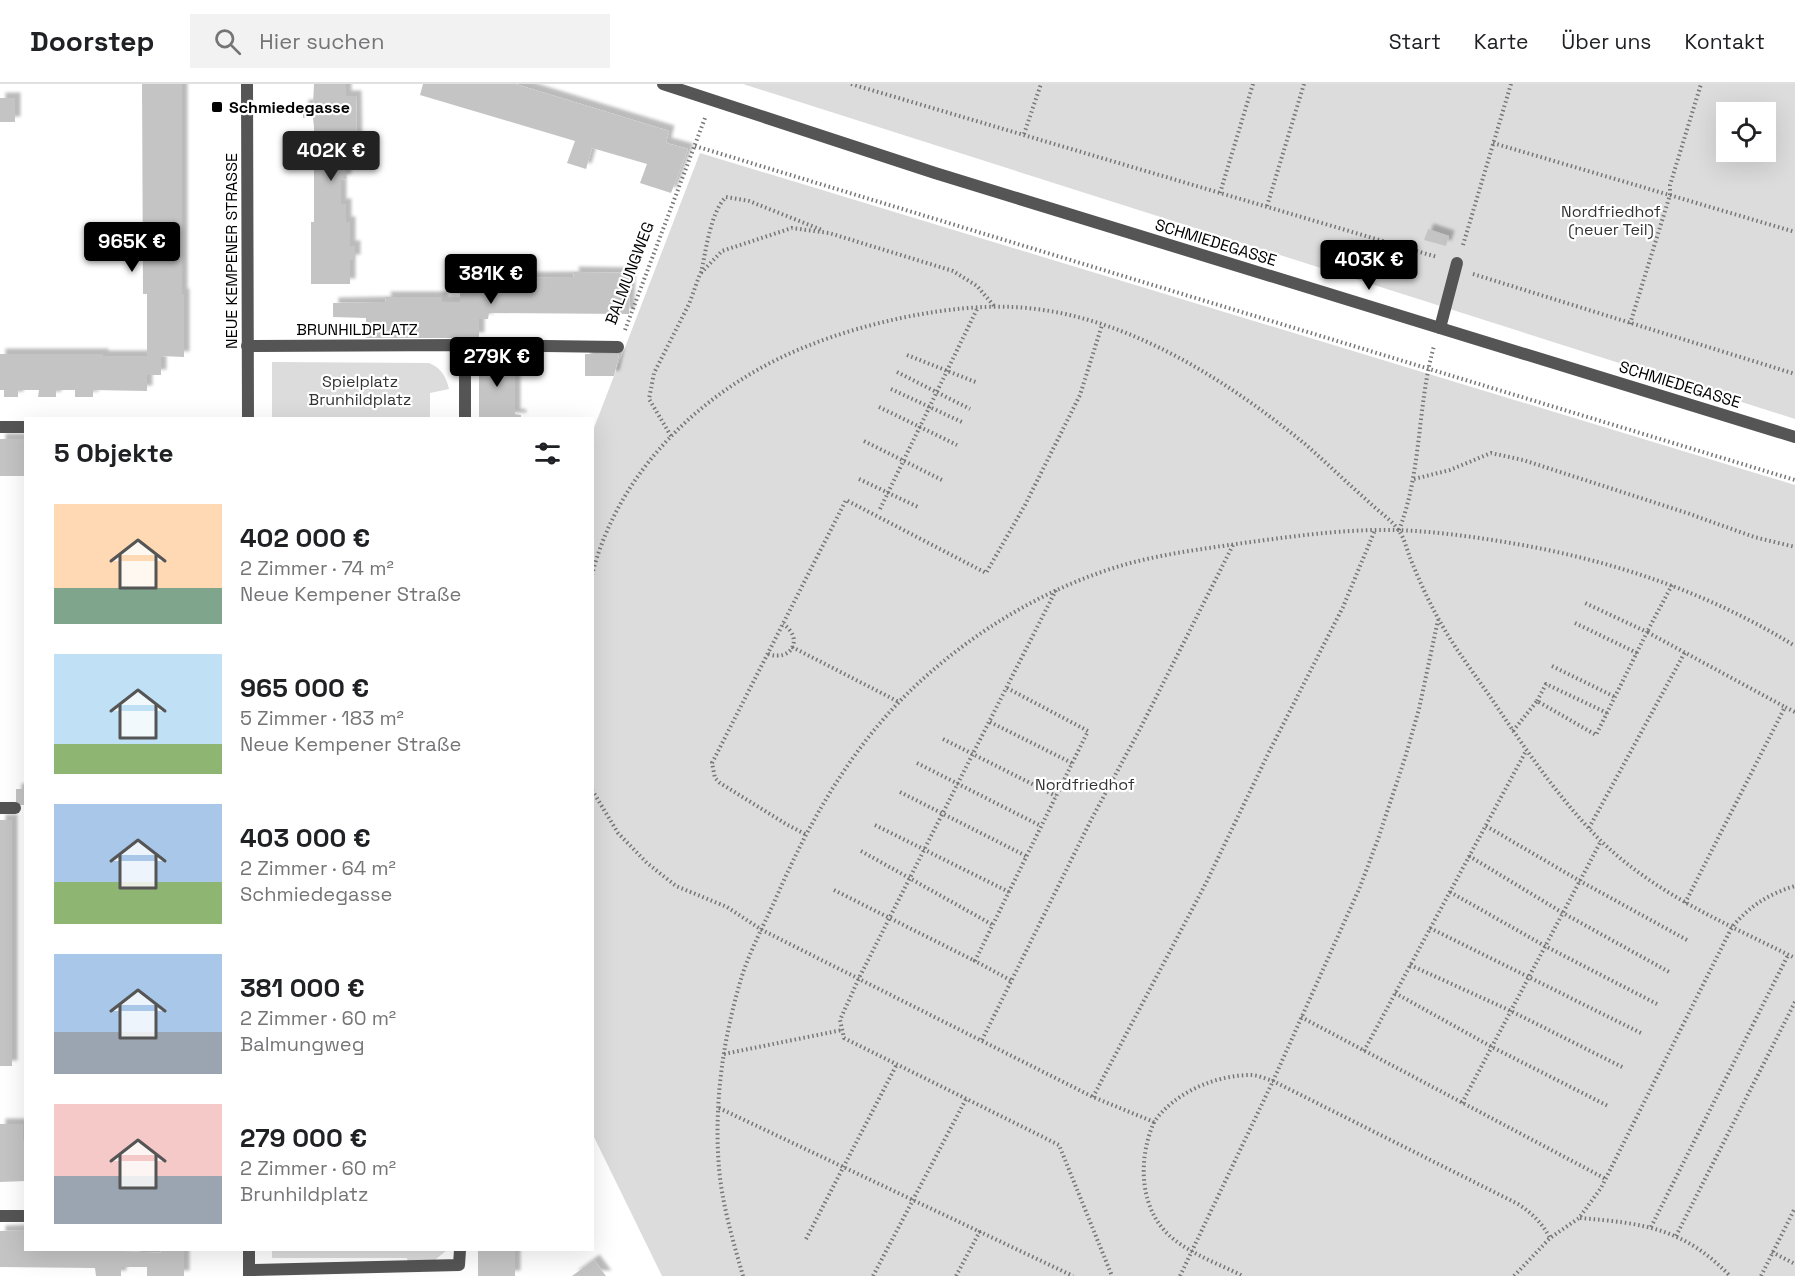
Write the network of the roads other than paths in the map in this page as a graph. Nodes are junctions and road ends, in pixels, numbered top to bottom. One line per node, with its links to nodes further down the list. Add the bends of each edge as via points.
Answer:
1 (247, 84): 6 (street, NEUE KEMPENER STRASSE)
2 (663, 84): 4 (street, SCHMIEDEGASSE, via 935,173)
3 (1457, 263): 4 (street)
4 (1440, 328): 12 (street, SCHMIEDEGASSE)
5 (465, 345): 6 (street, BRUNHILDPLATZ); 7 (street, BALMUNGWEG); 9 (street)
6 (248, 346): 8 (street, NEUE KEMPENER STRASSE)
7 (618, 347)
8 (248, 417)
9 (465, 417)
10 (0, 427): 11 (street)
11 (24, 428)
12 (1795, 437)
13 (0, 808): 14 (street)
14 (15, 808)
15 (0, 1216): 16 (street)
16 (24, 1216)
17 (249, 1251): 20 (street)
18 (460, 1251): 19 (street)
19 (460, 1271): 20 (street)
20 (249, 1273)

